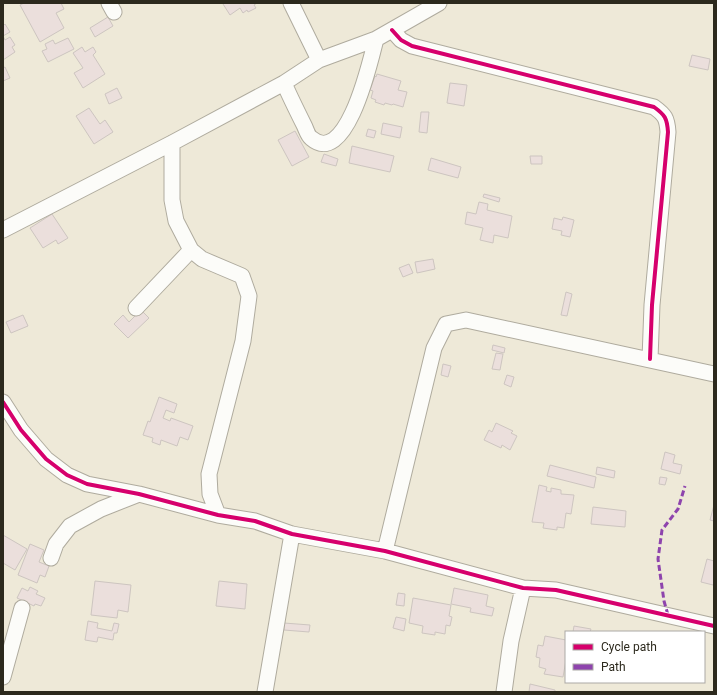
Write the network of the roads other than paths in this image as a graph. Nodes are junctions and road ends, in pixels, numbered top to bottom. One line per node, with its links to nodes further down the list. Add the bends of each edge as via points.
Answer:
1 (292, 3): 5 (street)
2 (440, 3): 3 (street)
3 (392, 30): 4 (street); 11 (street, via 412,46 654,107 663,113 667,120 668,132 652,305)
4 (376, 39): 5 (street); 6 (street, via 354,112 338,136 330,142 321,143 310,138)
5 (319, 60): 6 (street)
6 (284, 83): 7 (street)
7 (172, 143): 8 (street); 9 (street, via 172,200 176,221)
8 (3, 230)
9 (191, 250): 10 (street); 15 (street, via 202,259 242,276 249,296 243,341 209,474 210,494)
10 (136, 308)
11 (650, 360): 12 (street); 17 (street, via 466,320 446,324 434,348)
12 (714, 374)
13 (3, 402): 14 (street, via 21,430 46,459 67,475 87,484)
14 (139, 494): 15 (street); 18 (street, via 101,509 70,526 56,544)
15 (218, 515): 16 (street, via 255,521)
16 (292, 534): 17 (street); 23 (street)
17 (385, 552): 19 (street)
18 (50, 558)
19 (523, 588): 21 (street, via 556,590); 24 (street, via 511,641)
20 (22, 608): 22 (street)
21 (714, 626)
22 (3, 676)
23 (265, 692)
24 (504, 692)

